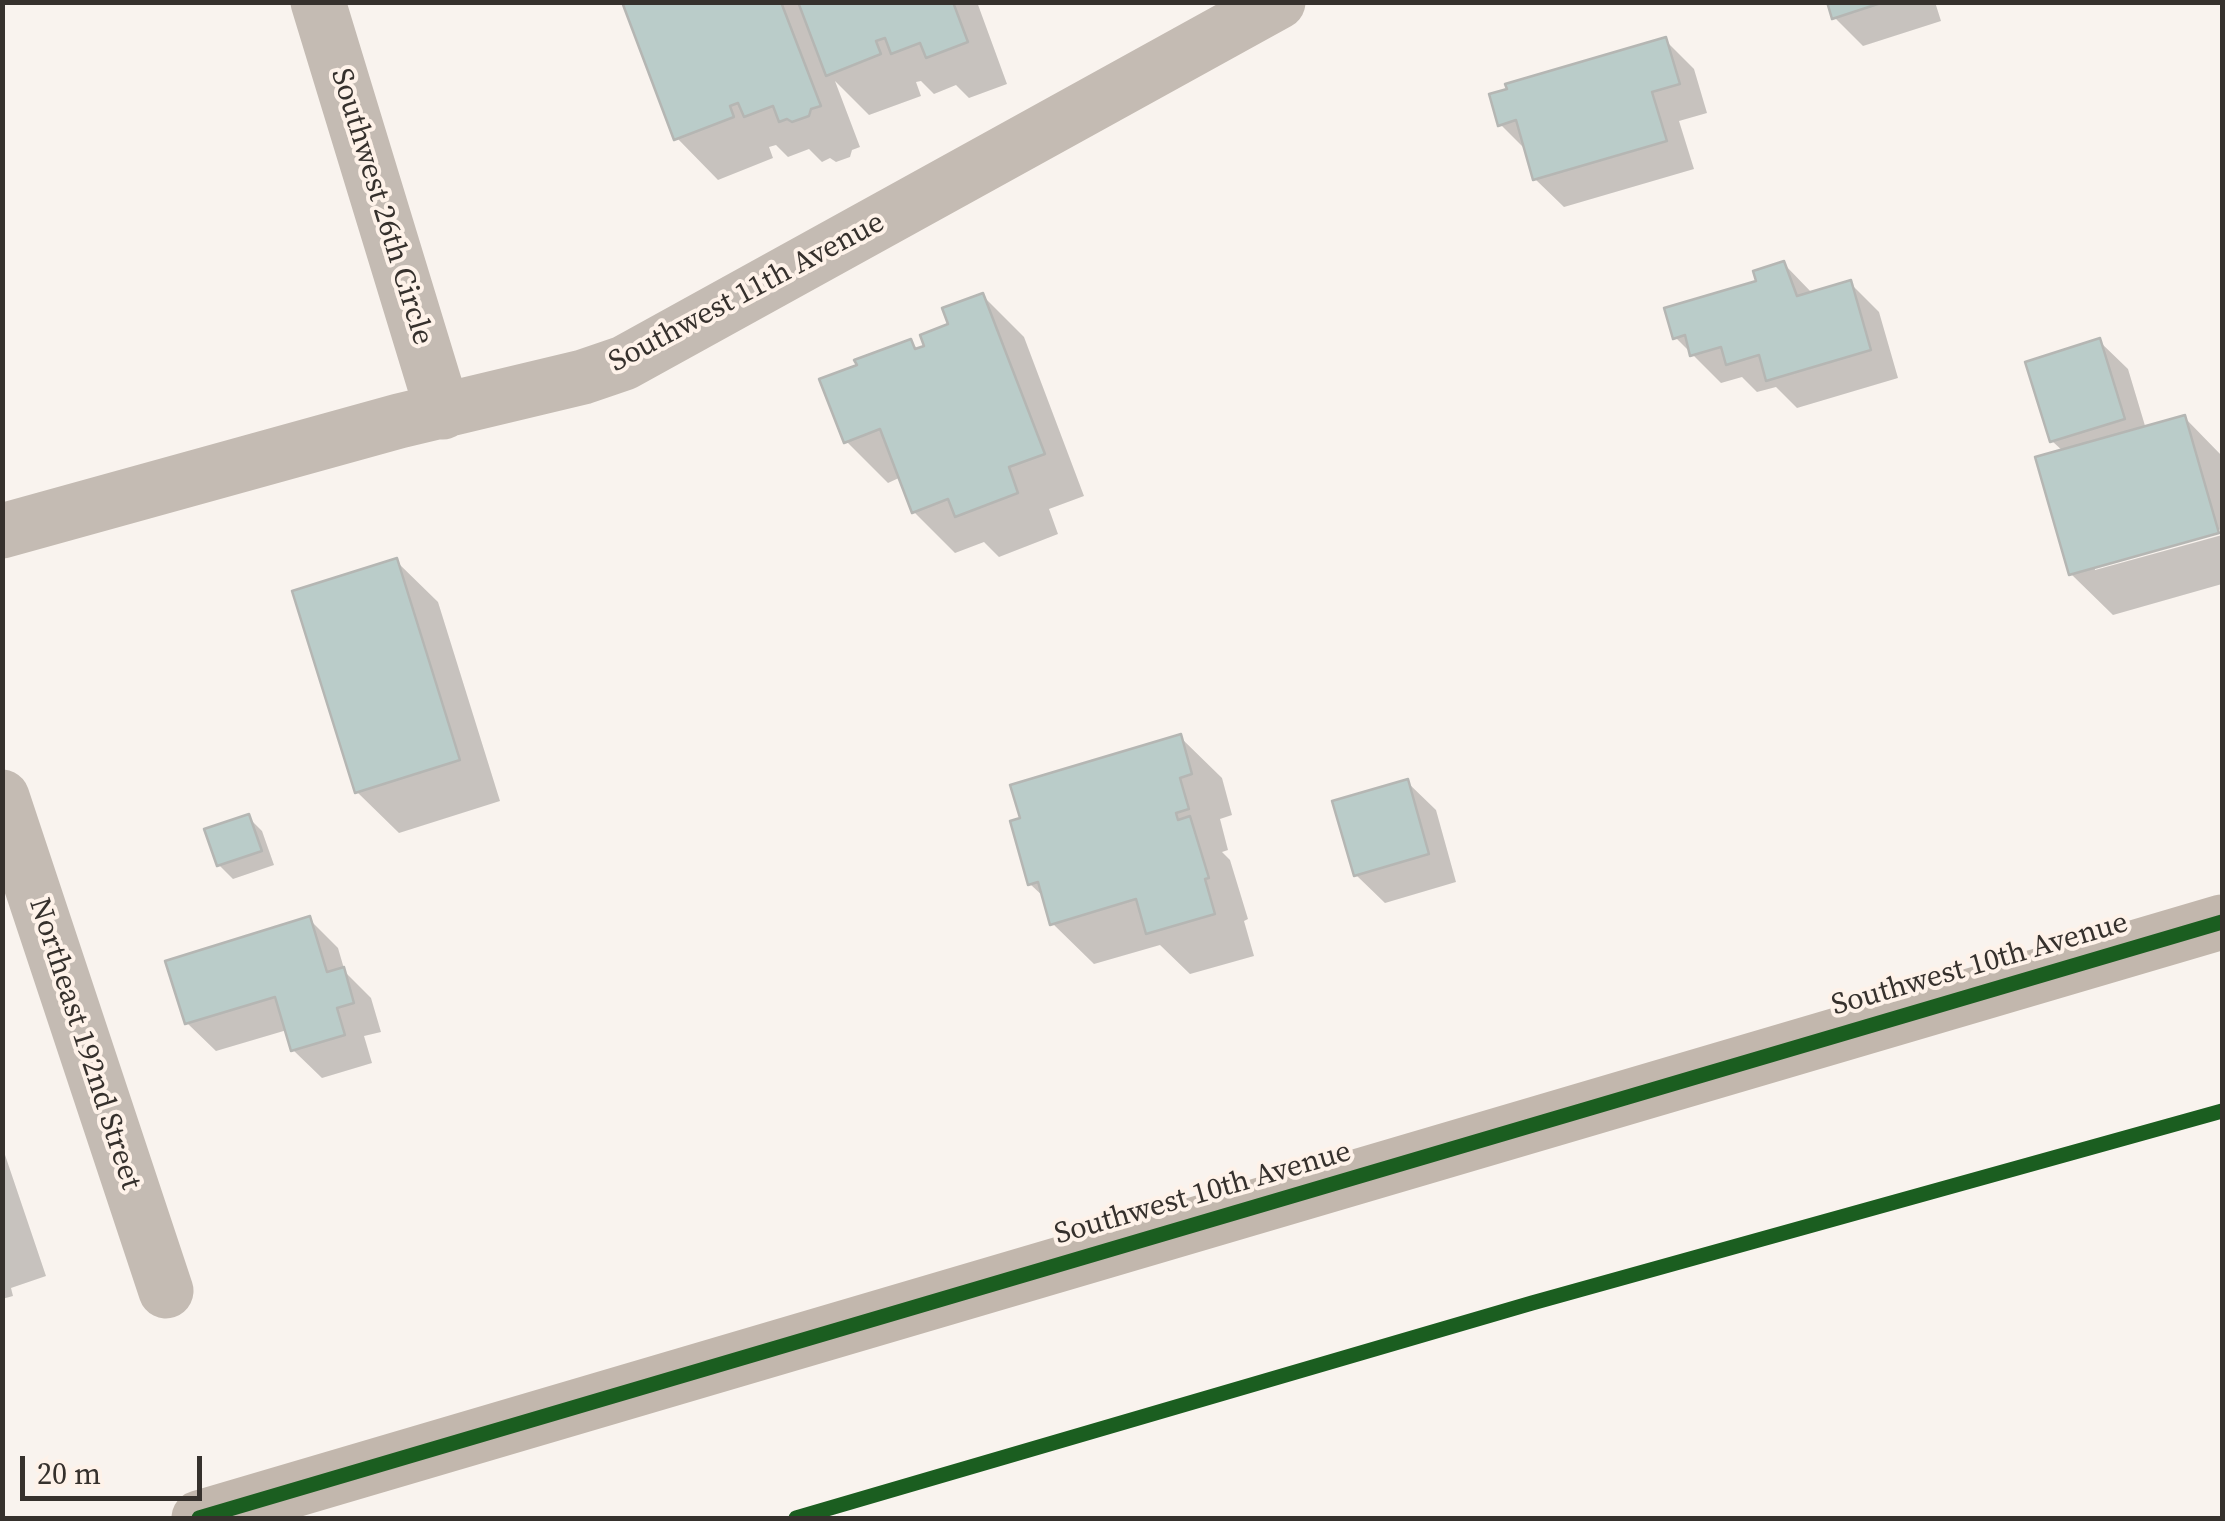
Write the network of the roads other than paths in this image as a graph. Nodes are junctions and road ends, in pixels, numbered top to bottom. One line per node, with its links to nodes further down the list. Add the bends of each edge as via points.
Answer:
1 (318, 2): 3 (street, Southwest 26th Circle)
2 (1278, 2): 3 (street, Southwest 11th Avenue, via 624,363)
3 (443, 412): 4 (street, Southwest 11th Avenue)
4 (2, 530)
5 (2, 797): 7 (street, Northeast 192nd Street)
6 (2222, 922): 8 (highway, Southwest 10th Avenue)
7 (166, 1291)
8 (261, 1510): 9 (highway, Southwest 10th Avenue)
9 (199, 1518)

